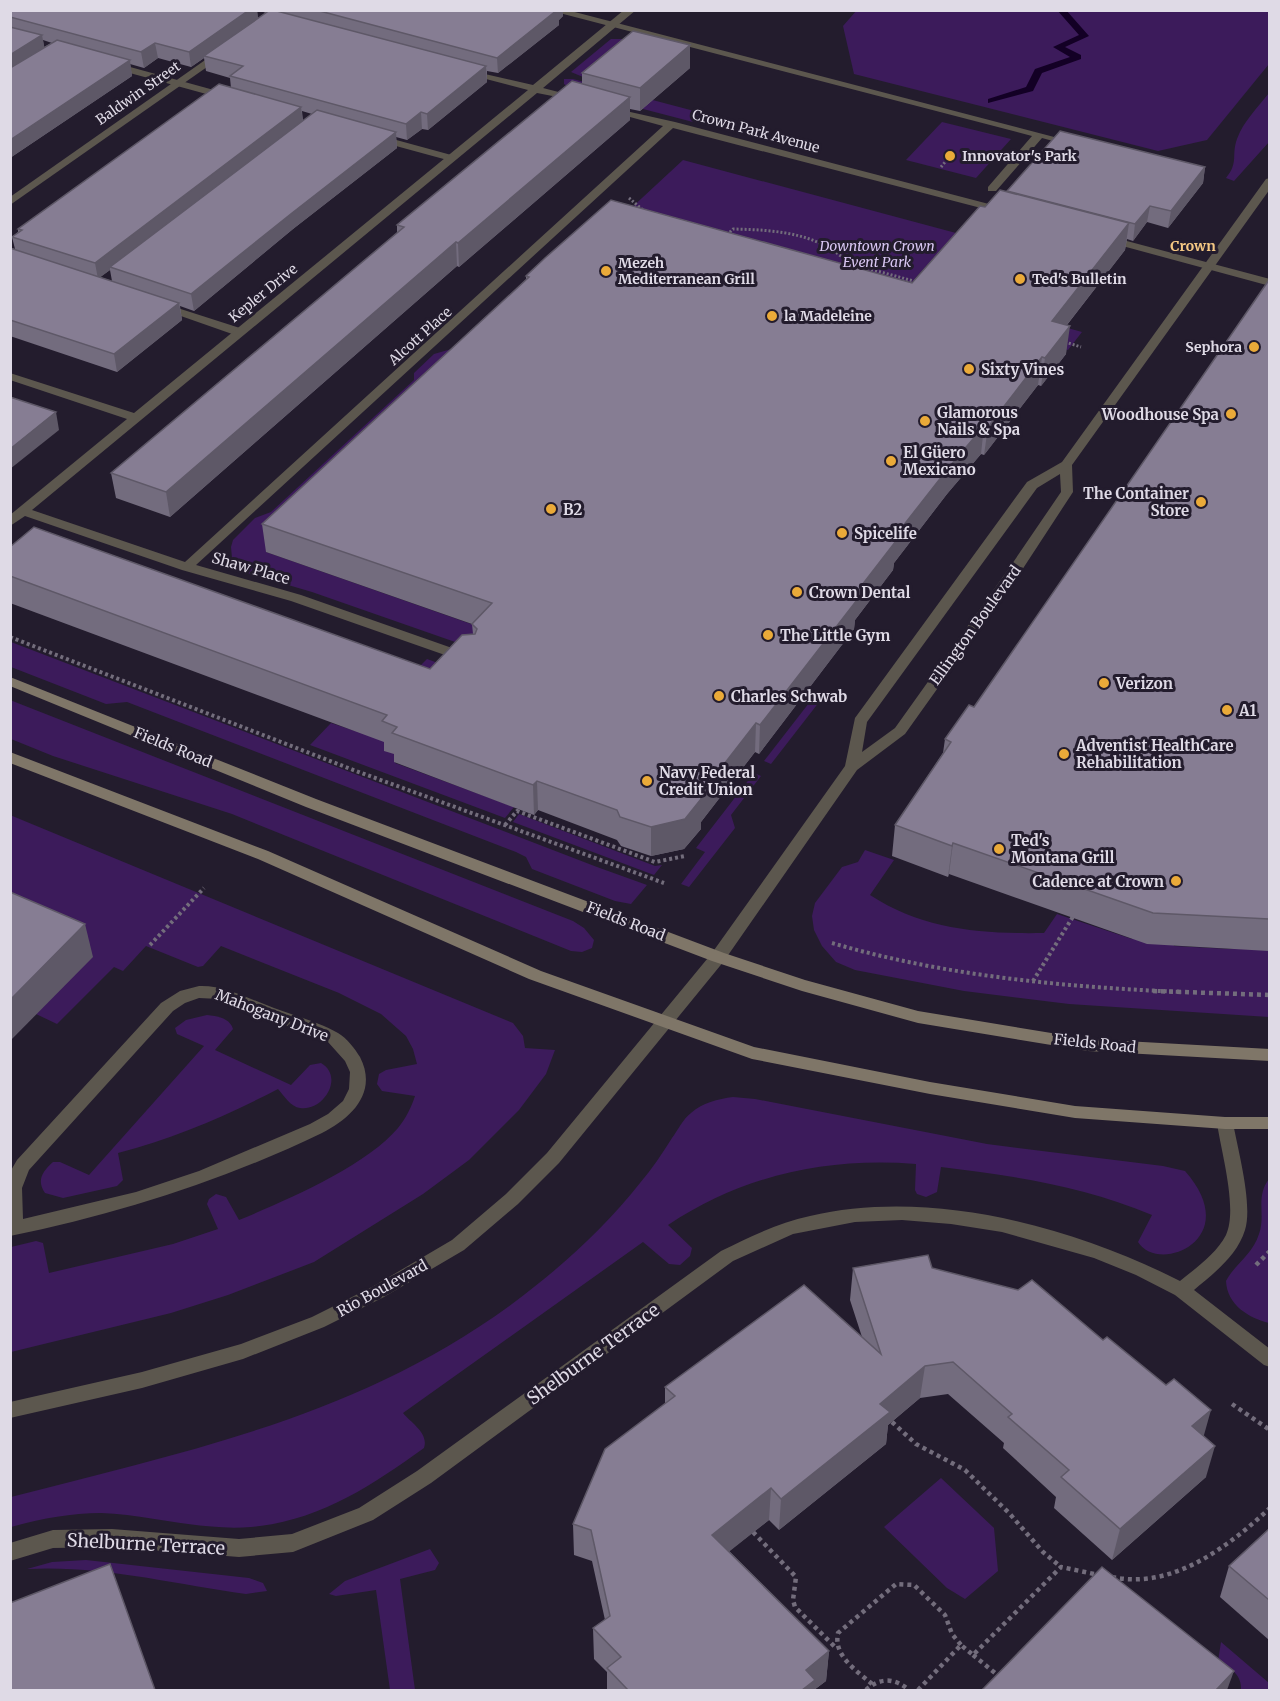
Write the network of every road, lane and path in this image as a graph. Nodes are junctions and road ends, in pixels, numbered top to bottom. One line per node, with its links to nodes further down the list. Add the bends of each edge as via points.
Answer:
1 (553, 10): 3 (street)
2 (631, 10): 3 (street, Kepler Drive)
3 (613, 26): 8 (street, Kepler Drive); 13 (street)
4 (231, 47): 7 (street, Baldwin Street)
5 (100, 61): 7 (street)
6 (458, 68): 8 (street)
7 (177, 83): 9 (street); 20 (street, Baldwin Street)
8 (536, 88): 10 (street); 16 (street, Kepler Drive)
9 (236, 99)
10 (581, 100)
11 (604, 106): 12 (street, Crown Park Avenue)
12 (671, 124): 21 (street, Crown Park Avenue); 39 (street, Alcott Place)
13 (1039, 135): 15 (street); 18 (street)
14 (372, 136): 16 (street)
15 (1053, 138)
16 (451, 158): 31 (street, Kepler Drive)
17 (1269, 181): 26 (street, Ellington Boulevard)
18 (992, 189)
19 (624, 194): 22 (path)
20 (10, 202)
21 (1011, 213)
22 (649, 214)
23 (725, 237): 25 (path, via 733,229 795,235 819,242)
24 (1099, 237): 26 (street)
25 (851, 263): 27 (path); 29 (path, via 918,282)
26 (1210, 267): 28 (street); 36 (street, Ellington Boulevard)
27 (857, 273)
28 (1269, 283)
29 (912, 289)
30 (153, 303): 31 (street)
31 (239, 332): 35 (street, Kepler Drive)
32 (1062, 341): 33 (path)
33 (1081, 347)
34 (10, 376): 35 (street)
35 (136, 417): 37 (street, Kepler Drive)
36 (1066, 465): 44 (street, Ellington Boulevard, via 1032,485 860,721); 44 (street, Ellington Boulevard, via 1067,492 1017,567 900,731)
37 (23, 512): 38 (street, Kepler Drive); 39 (street, Shaw Place)
38 (10, 522)
39 (187, 567): 41 (street, Shaw Place, via 289,596)
40 (10, 637): 45 (path)
41 (470, 659)
42 (10, 681): 52 (main road, Fields Road, via 311,803)
43 (10, 757): 55 (main road, via 263,855 535,975)
44 (852, 767): 52 (street, Ellington Boulevard)
45 (505, 825): 46 (path, via 517,811 655,862); 47 (path)
46 (685, 856)
47 (664, 883)
48 (204, 888): 51 (path)
49 (1074, 915): 53 (path)
50 (832, 943): 53 (path, via 868,955 934,968)
51 (150, 945)
52 (718, 957): 55 (street, Ellington Boulevard); 56 (main road, Fields Road, via 918,1017 1088,1045)
53 (1033, 981): 54 (path, via 1143,991)
54 (1269, 995)
55 (664, 1022): 57 (main road, via 752,1053 930,1088 1075,1112); 63 (street, Rio Boulevard, via 553,1158 458,1245 318,1322 243,1351 142,1380)
56 (1269, 1055)
57 (1225, 1123): 58 (main road); 60 (street, via 1237,1200 1237,1228 1220,1256)
58 (1269, 1123)
59 (13, 1229): 59 (street, Mahogany Drive, via 12,1194 23,1165 167,1007 191,992 221,994 334,1038 357,1064 354,1099 321,1126 204,1177 150,1195)
60 (1181, 1290): 61 (street, Shelburne Terrace); 68 (street, Shelburne Terrace, via 1117,1258 1019,1229 926,1214 884,1213 813,1221 782,1230 727,1256 424,1477 366,1514 293,1543 239,1548 112,1538 53,1539)
61 (1269, 1360)
62 (1232, 1404): 65 (path)
63 (10, 1410)
64 (892, 1422): 69 (path, via 916,1444 965,1470)
65 (1269, 1430)
66 (1269, 1508): 69 (path, via 1202,1558 1162,1578 1129,1581)
67 (753, 1532): 71 (path, via 796,1577 795,1607)
68 (10, 1551)
69 (1060, 1567): 72 (path)
70 (961, 1644): 71 (path, via 952,1634 945,1614 914,1585 896,1584 838,1633); 72 (path); 77 (path)
71 (837, 1648): 74 (path)
72 (973, 1655): 73 (path)
73 (1003, 1680)
74 (872, 1684): 75 (path); 76 (path, via 891,1680)
75 (866, 1690)
76 (909, 1690)
77 (918, 1690)

